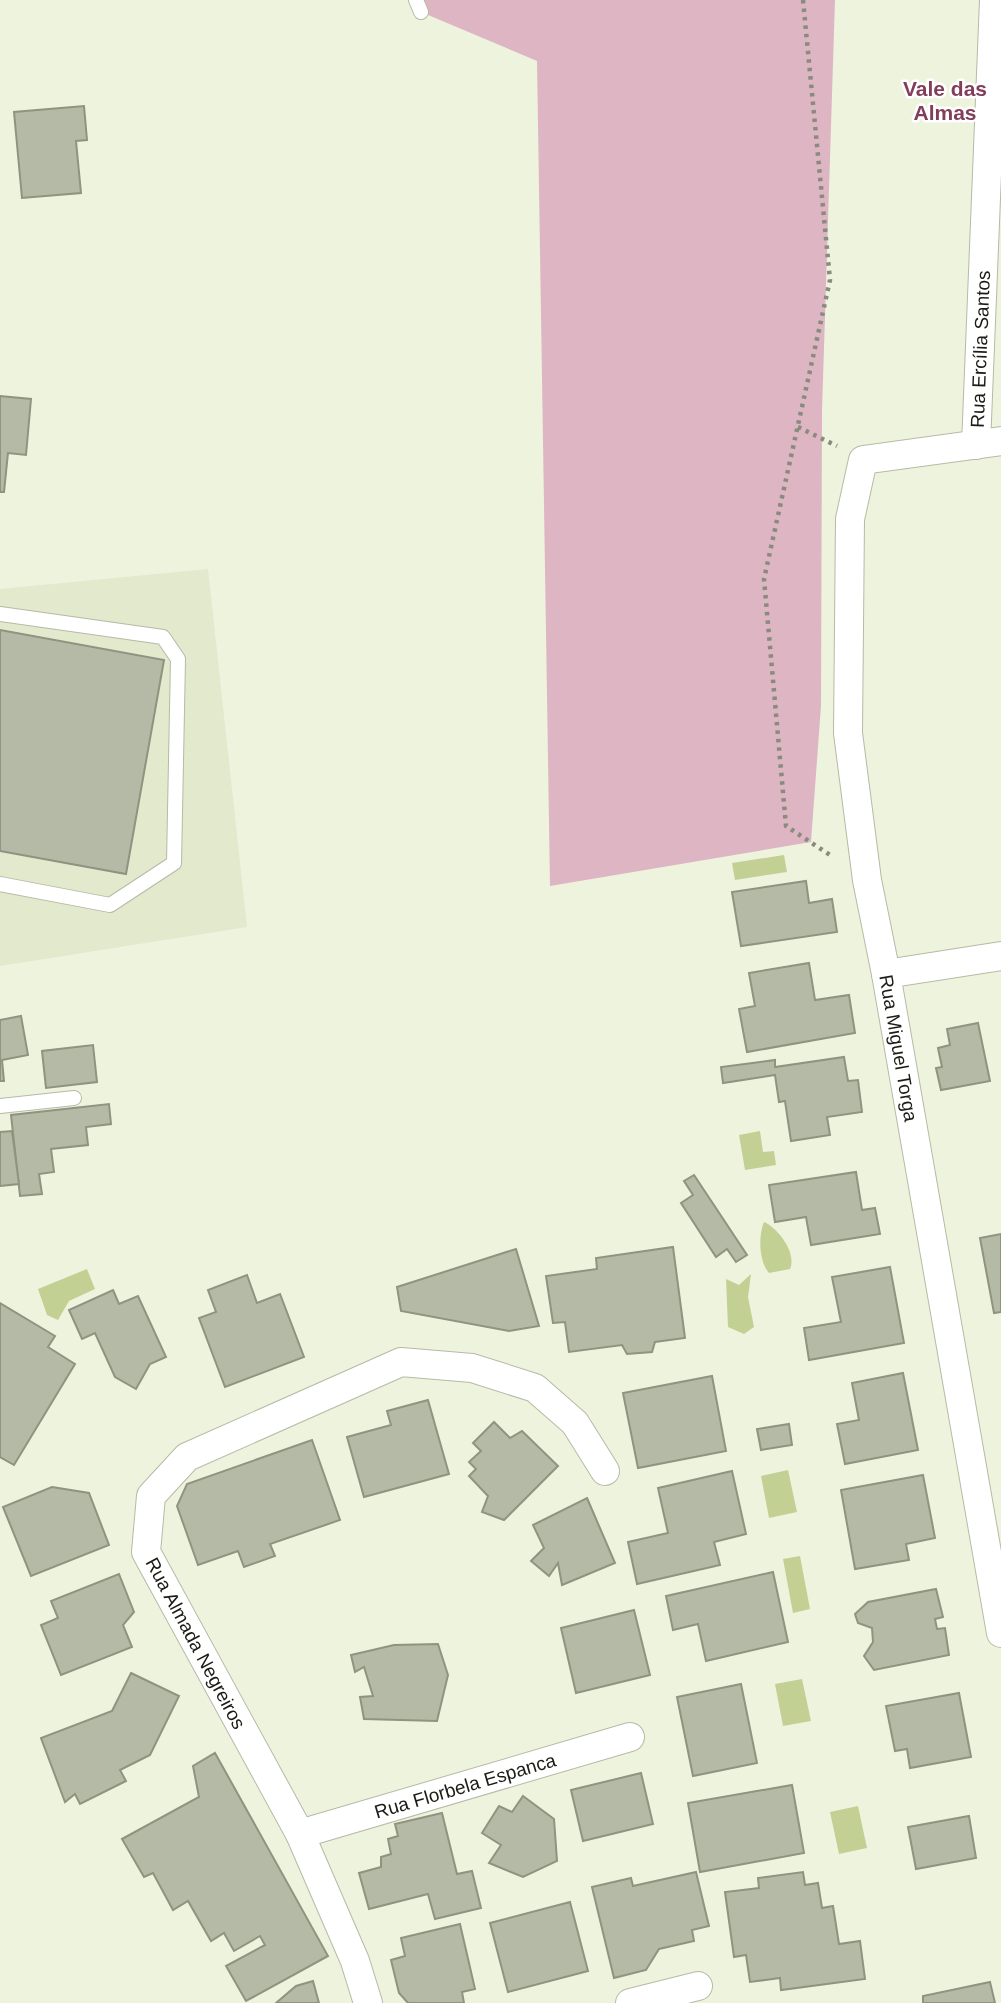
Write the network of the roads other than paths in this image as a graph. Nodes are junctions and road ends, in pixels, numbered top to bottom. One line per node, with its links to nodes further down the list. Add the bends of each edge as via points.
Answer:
1 (994, 0): 2 (street, Rua Ercília Santos)
2 (996, 83): 3 (street, Rua Ercília Santos)
3 (988, 443): 7 (street, Rua Miguel Torga, via 863,460 850,519 848,733 867,880)
4 (0, 614): 5 (lane, via 163,636 178,659 174,863 110,905)
5 (0, 884)
6 (1001, 956): 7 (street)
7 (886, 974): 11 (street, Rua Miguel Torga)
8 (74, 1098): 9 (lane)
9 (0, 1106)
10 (605, 1471): 13 (street, Rua Almada Negreiros, via 575,1423 535,1388 472,1368 401,1363 187,1457 151,1496 146,1552)
11 (1001, 1633)
12 (630, 1737): 13 (street, Rua Florbela Espanca)
13 (300, 1834): 15 (street, Rua Almada Negreiros, via 355,1961)
14 (698, 1986): 16 (street)
15 (368, 2003)
16 (630, 2003)

